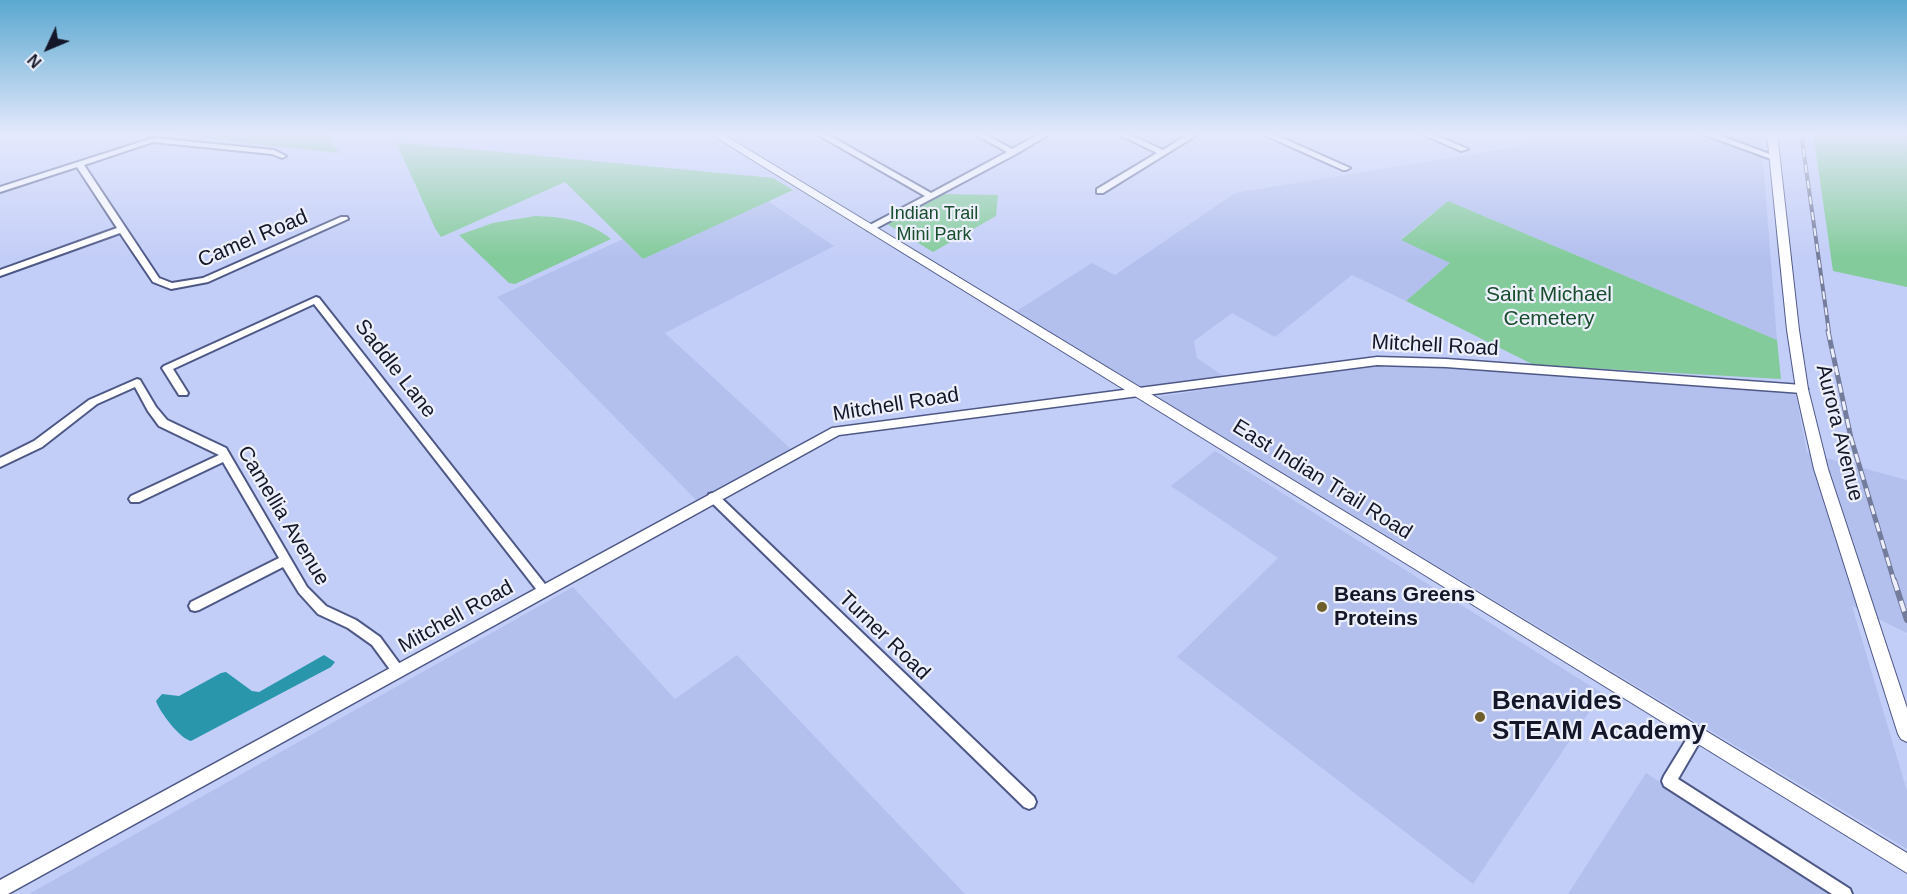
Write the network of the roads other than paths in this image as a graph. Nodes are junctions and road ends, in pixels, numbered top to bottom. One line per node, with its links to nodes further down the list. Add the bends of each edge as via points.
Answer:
1 (46, 175): 8 (street)
2 (86, 175): 13 (street)
3 (783, 175): 12 (main road, East Indian Trail Road)
4 (893, 175): 10 (street)
5 (971, 175): 10 (street)
6 (1127, 175): 9 (street)
7 (1776, 175): 15 (main road, Aurora Avenue)
8 (0, 190)
9 (1100, 191)
10 (931, 196): 12 (street)
11 (344, 219): 13 (street, Camel Road, via 205,280 174,286 156,280)
12 (871, 228): 16 (main road, East Indian Trail Road)
13 (123, 229): 14 (street)
14 (0, 273)
15 (1802, 389): 16 (street, Mitchell Road, via 1386,361); 26 (main road, Aurora Avenue, via 1821,469)
16 (1138, 392): 20 (street, Mitchell Road, via 836,431); 27 (main road, East Indian Trail Road)
17 (183, 393): 23 (street, Saddle Lane, via 167,368 316,300)
18 (226, 456): 19 (street, Camellia Avenue, via 164,423 137,382 93,402 39,444); 21 (street); 22 (street, Camellia Avenue)
19 (0, 463)
20 (712, 497): 23 (street, Mitchell Road); 28 (street, Turner Road)
21 (135, 499)
22 (285, 560): 24 (street); 25 (street, Camellia Avenue, via 313,602 376,641)
23 (544, 591): 25 (street, Mitchell Road)
24 (195, 606)
25 (398, 671): 30 (street, Mitchell Road)
26 (1907, 734)
27 (1696, 735): 29 (main road, East Indian Trail Road); 31 (street, via 1669,781)
28 (1029, 802)
29 (1907, 864)
30 (0, 889)
31 (1845, 894)

